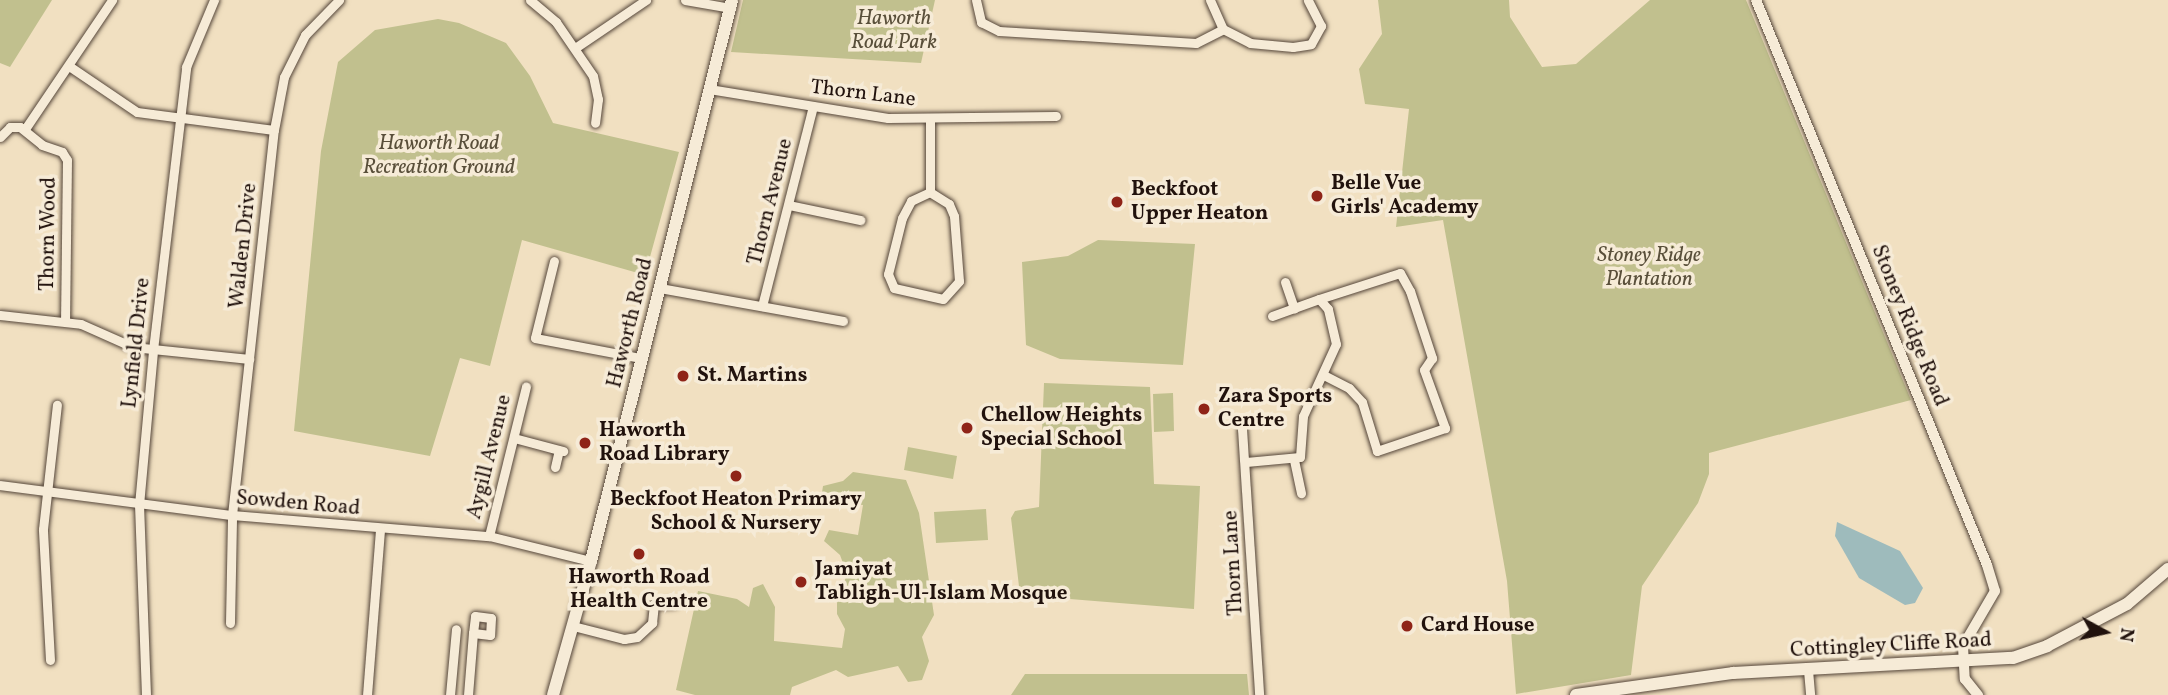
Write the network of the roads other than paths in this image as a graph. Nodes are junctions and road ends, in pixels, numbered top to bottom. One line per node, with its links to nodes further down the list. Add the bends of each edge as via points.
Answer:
1 (112, 0): 14 (street)
2 (214, 0): 19 (street, Lynfield Drive, via 186,67)
3 (530, 0): 13 (street, via 556,22)
4 (646, 0): 13 (street)
5 (685, 0): 11 (street)
6 (976, 0): 12 (street, via 981,22 999,31 1196,43)
7 (1210, 0): 12 (street)
8 (1308, 0): 12 (street, via 1321,26 1311,44 1250,44)
9 (1756, 0): 63 (street, Stoney Ridge Road, via 1987,565 1995,591 1963,646)
10 (333, 2): 22 (street, Walden Drive, via 305,35 284,77)
11 (732, 4): 15 (main road, Haworth Road)
12 (1223, 29)
13 (575, 48): 20 (street, via 593,76 598,99)
14 (69, 66): 19 (street, via 137,112); 21 (street)
15 (709, 89): 16 (street, Thorn Lane); 29 (main road, Haworth Road)
16 (813, 106): 18 (street, Thorn Lane, via 888,118); 25 (street, Thorn Avenue)
17 (1056, 116): 18 (street, Thorn Lane)
18 (930, 118): 24 (street)
19 (179, 119): 22 (street); 37 (street, Lynfield Drive)
20 (595, 123)
21 (25, 129): 23 (street, via 10,127); 35 (street, Thorn Wood, via 67,160)
22 (274, 130): 39 (street, Walden Drive)
23 (0, 137)
24 (929, 192): 24 (street, via 949,204 954,216 959,281 943,299 894,288 888,274 902,218 911,201)
25 (789, 205): 26 (street); 31 (street, Thorn Avenue)
26 (860, 220)
27 (554, 261): 38 (street, via 535,338)
28 (1285, 282): 32 (street)
29 (660, 288): 31 (street); 38 (main road, Haworth Road)
30 (1319, 299): 32 (street); 40 (street, via 1328,309 1336,344); 40 (street, via 1400,273 1432,358 1424,369 1445,428 1377,451 1362,402 1349,388)
31 (762, 306): 36 (street)
32 (1294, 308): 34 (street)
33 (5, 315): 35 (street)
34 (1272, 316)
35 (65, 321): 37 (street)
36 (843, 321)
37 (153, 351): 39 (street); 51 (street, Lynfield Drive)
38 (641, 358): 55 (main road, Haworth Road)
39 (249, 359): 52 (street, Walden Drive)
40 (1323, 375): 45 (street, via 1303,416 1302,450)
41 (526, 387): 44 (street, Aygill Avenue)
42 (57, 405): 49 (street)
43 (1242, 429): 46 (street, Thorn Lane)
44 (514, 438): 47 (street, via 561,451); 54 (street, Aygill Avenue)
45 (1294, 460): 46 (street); 50 (street)
46 (1246, 463): 71 (street, Thorn Lane)
47 (555, 467)
48 (0, 485): 49 (street, Sowden Road)
49 (45, 488): 51 (street, Sowden Road); 62 (street)
50 (1301, 493)
51 (139, 505): 52 (street, Sowden Road); 66 (street, Lynfield Drive)
52 (232, 515): 53 (street, Sowden Road); 58 (street, Walden Drive)
53 (380, 529): 54 (street, Sowden Road); 67 (street)
54 (489, 536): 55 (street, Sowden Road)
55 (592, 561): 59 (main road, Haworth Road)
56 (2168, 569): 63 (main road, Cottingley Cliffe Road, via 2127,604 2047,646 2013,658)
57 (674, 603): 59 (street, via 649,603 652,623 637,637 624,639)
58 (230, 623)
59 (573, 626): 70 (main road, Haworth Road)
60 (456, 629): 68 (street)
61 (473, 633): 69 (street)
62 (50, 660)
63 (1964, 663): 64 (main road, Cottingley Cliffe Road); 74 (street, via 1965,679)
64 (1808, 670): 65 (main road, Cottingley Cliffe Road); 73 (street)
65 (1633, 690): 72 (main road, Cottingley Cliffe Road)
66 (146, 695)
67 (367, 695)
68 (450, 695)
69 (468, 695)
70 (553, 695)
71 (1259, 695)
72 (1576, 695)
73 (1810, 695)
74 (1978, 695)

